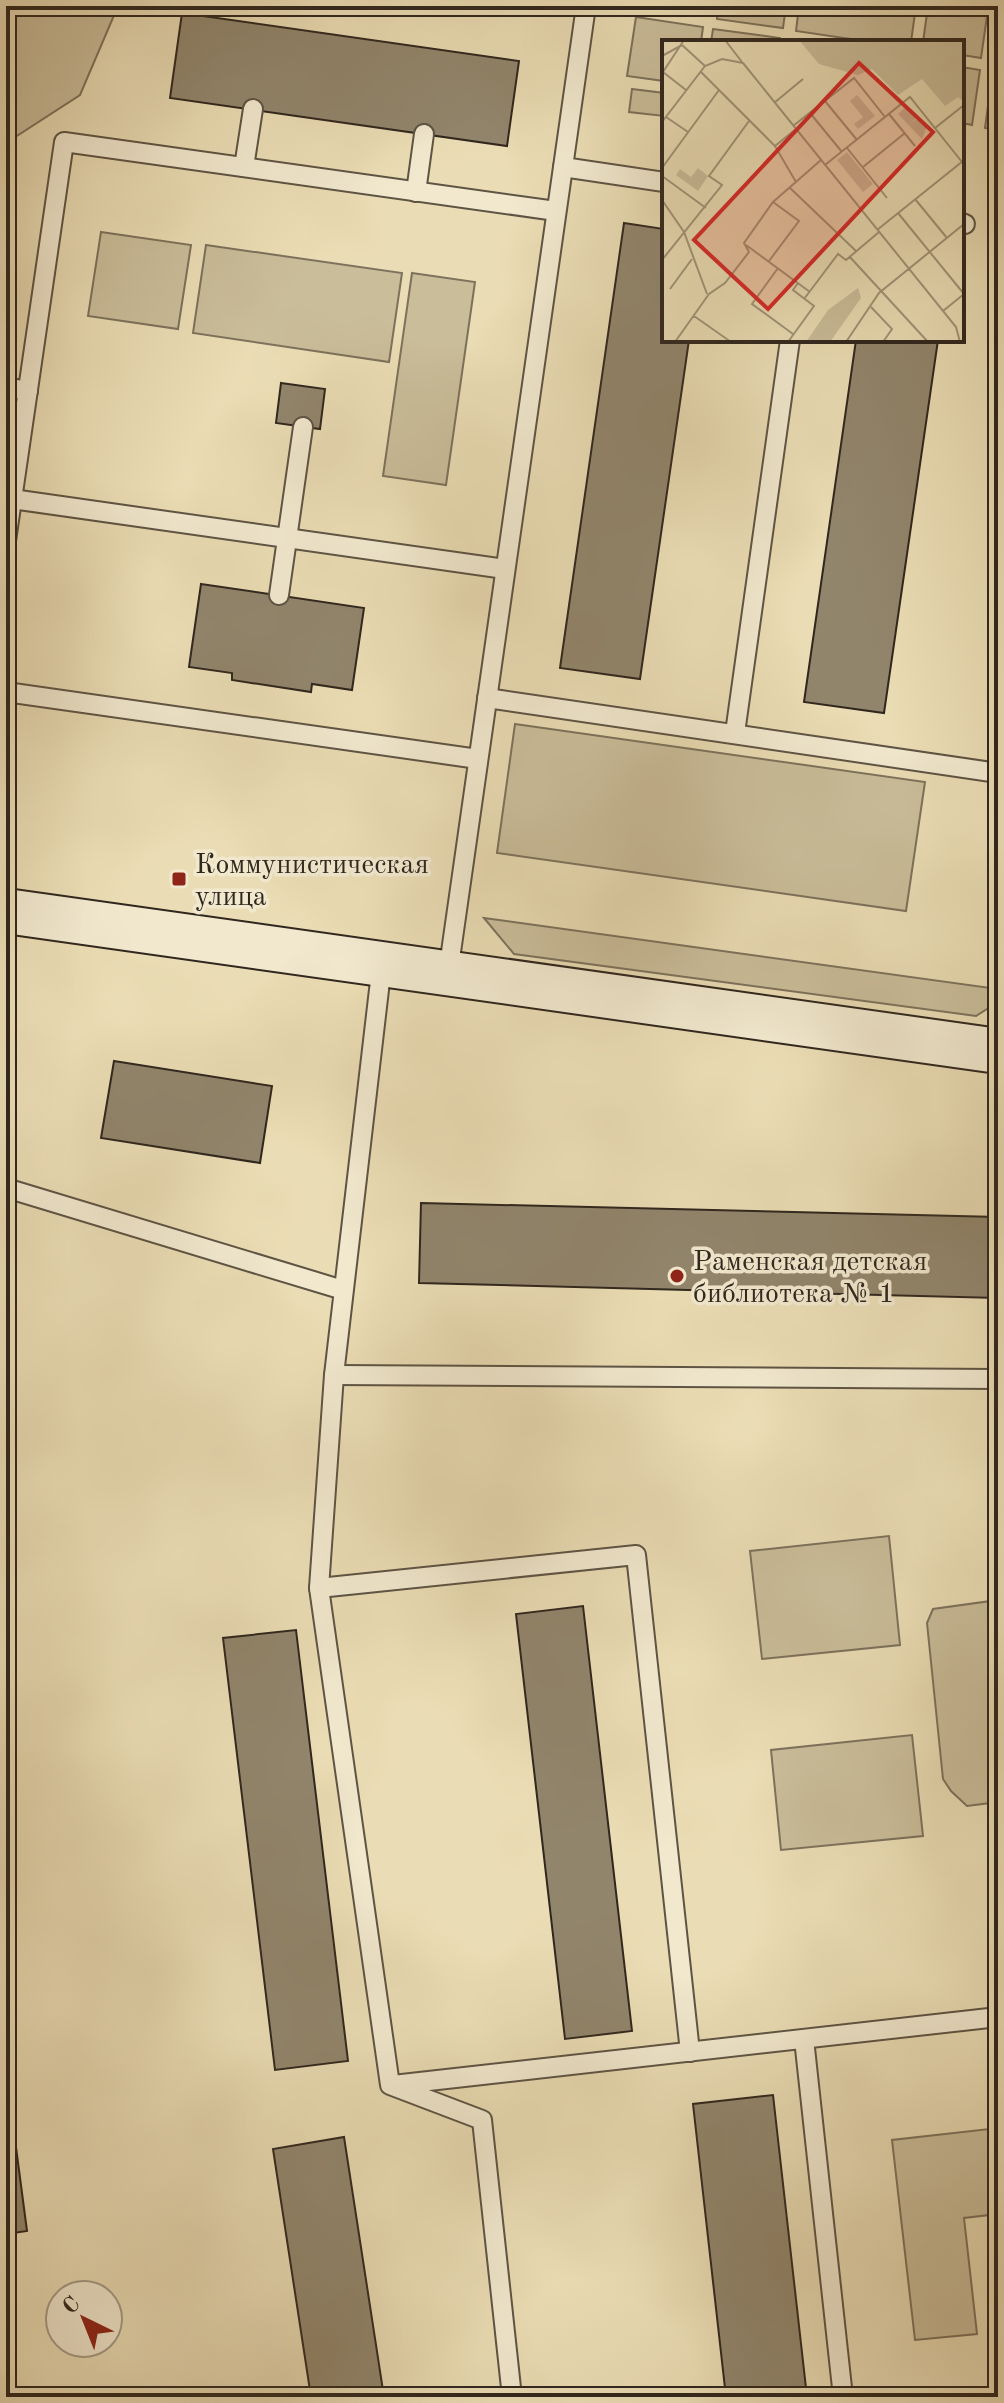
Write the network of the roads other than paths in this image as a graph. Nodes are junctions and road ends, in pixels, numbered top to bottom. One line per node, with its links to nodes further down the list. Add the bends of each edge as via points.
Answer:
1 (586, 6): 5 (lane)
2 (253, 109): 4 (lane)
3 (424, 134): 7 (lane)
4 (244, 167): 7 (lane); 11 (lane, via 64,142)
5 (563, 167): 6 (lane); 8 (lane)
6 (662, 182)
7 (416, 192): 8 (lane)
8 (556, 211): 16 (lane)
9 (790, 342): 20 (lane)
10 (6, 387): 11 (lane)
11 (28, 391): 13 (lane)
12 (303, 427): 14 (lane)
13 (12, 499): 14 (lane); 15 (lane)
14 (287, 538): 16 (lane); 17 (lane)
15 (6, 541)
16 (505, 569): 19 (lane)
17 (279, 595)
18 (6, 692): 21 (lane)
19 (487, 698): 20 (lane); 21 (lane)
20 (735, 733): 22 (lane)
21 (478, 759): 25 (lane)
22 (998, 773)
23 (6, 911): 24 (main road)
24 (382, 964): 25 (main road); 28 (lane)
25 (448, 973): 26 (main road)
26 (998, 1051)
27 (6, 1188): 28 (lane)
28 (343, 1290): 29 (lane)
29 (334, 1375): 30 (lane); 31 (lane)
30 (998, 1379)
31 (319, 1588): 34 (lane, via 636,1555); 35 (lane)
32 (998, 2017): 33 (lane)
33 (804, 2039): 34 (lane); 37 (lane)
34 (690, 2052): 35 (lane)
35 (390, 2085): 36 (lane, via 482,2120)
36 (512, 2397)
37 (843, 2397)

